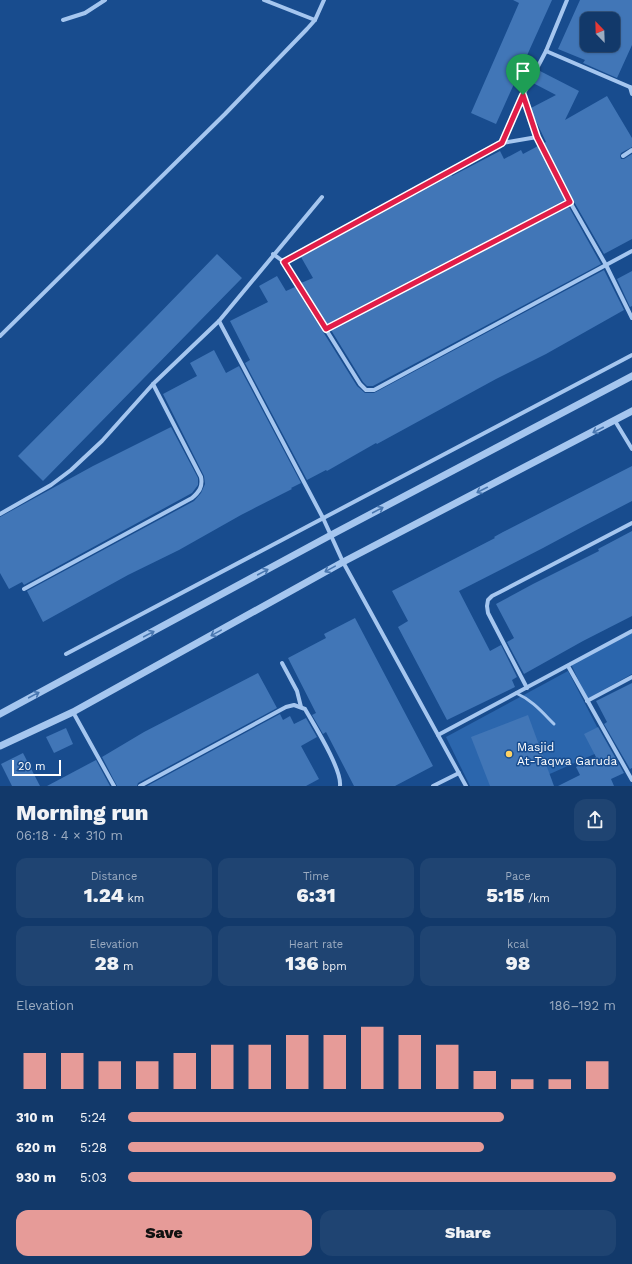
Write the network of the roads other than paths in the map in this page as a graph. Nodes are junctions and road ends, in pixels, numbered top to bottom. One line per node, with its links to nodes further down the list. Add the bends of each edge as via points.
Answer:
1 (105, 0): 5 (street, via 85,13)
2 (264, 0): 6 (street)
3 (324, 0): 6 (street)
4 (567, 0): 7 (street)
5 (63, 20)
6 (315, 20): 24 (street, via 226,114)
7 (546, 51): 8 (street); 10 (street)
8 (631, 88): 9 (street)
9 (632, 94)
10 (523, 95): 11 (street); 12 (street)
11 (537, 137): 12 (street); 16 (street)
12 (502, 143): 19 (street)
13 (632, 150): 14 (street)
14 (623, 156)
15 (322, 197): 18 (street)
16 (570, 202): 20 (street); 23 (street)
17 (632, 251): 20 (street)
18 (273, 254): 19 (street); 22 (street)
19 (284, 262): 23 (street)
20 (606, 266): 21 (street); 23 (street, via 374,390 366,390 360,384)
21 (632, 318)
22 (219, 321): 27 (street); 32 (street)
23 (326, 329)
24 (0, 336)
25 (632, 355): 32 (street)
26 (632, 376): 34 (street, one-way to 26)
27 (154, 384): 31 (street, via 102,441 71,470 51,485); 36 (street, via 201,477 200,492)
28 (632, 411): 29 (street)
29 (615, 421): 30 (street); 35 (street, one-way to 35)
30 (632, 449)
31 (0, 514)
32 (323, 518): 34 (street); 38 (street)
33 (632, 523): 42 (street, via 488,600 491,619)
34 (331, 535): 35 (street); 47 (street, one-way to 34)
35 (343, 562): 46 (street, one-way to 46); 49 (street)
36 (24, 589)
37 (632, 631): 40 (street)
38 (66, 654)
39 (282, 663): 45 (street, via 297,692)
40 (568, 666): 42 (street); 44 (street)
41 (632, 677): 44 (street)
42 (527, 688): 43 (street)
43 (516, 693): 48 (lane, via 535,705); 49 (street)
44 (587, 701): 52 (street)
45 (300, 707): 54 (street, via 286,707); 55 (street, via 305,709 331,756 339,775)
46 (73, 712): 50 (street); 53 (street)
47 (0, 714)
48 (554, 724)
49 (438, 735): 51 (street)
50 (0, 746)
51 (459, 773): 56 (street); 57 (street)
52 (632, 780)
53 (114, 786)
54 (140, 786)
55 (340, 786)
56 (433, 786)
57 (466, 786)

